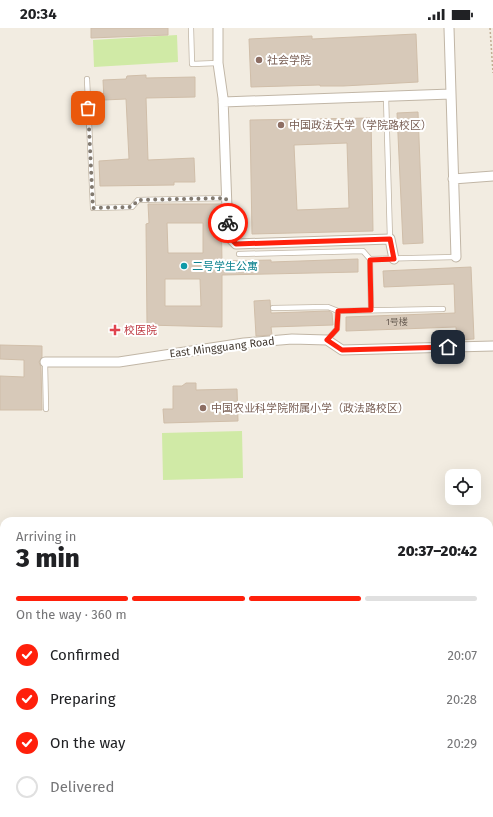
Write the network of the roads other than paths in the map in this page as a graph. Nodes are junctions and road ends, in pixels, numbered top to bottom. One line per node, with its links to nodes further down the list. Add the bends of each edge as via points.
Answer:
1 (191, 28): 4 (lane, via 192,64)
2 (218, 28): 4 (street)
3 (449, 28): 6 (street)
4 (218, 63): 8 (street)
5 (87, 79): 11 (lane, via 93,208 132,207 138,200)
6 (452, 94): 7 (street); 10 (street)
7 (386, 97): 8 (street); 12 (lane)
8 (223, 102): 11 (street)
9 (493, 176): 10 (street)
10 (454, 179): 14 (street)
11 (226, 198): 12 (street, via 228,236 236,244)
12 (390, 239): 15 (street)
13 (238, 254): 16 (lane, via 363,251)
14 (456, 257): 15 (lane)
15 (394, 259): 16 (lane)
16 (370, 260): 19 (lane)
17 (273, 308): 20 (lane, via 328,306)
18 (443, 309): 19 (lane)
19 (371, 310): 20 (lane)
20 (338, 311): 21 (lane, via 337,329)
21 (327, 340): 22 (street, via 342,350); 23 (street, East Mingguang Road, via 244,342 119,362)
22 (493, 346)
23 (45, 362): 24 (lane)
24 (46, 409)

